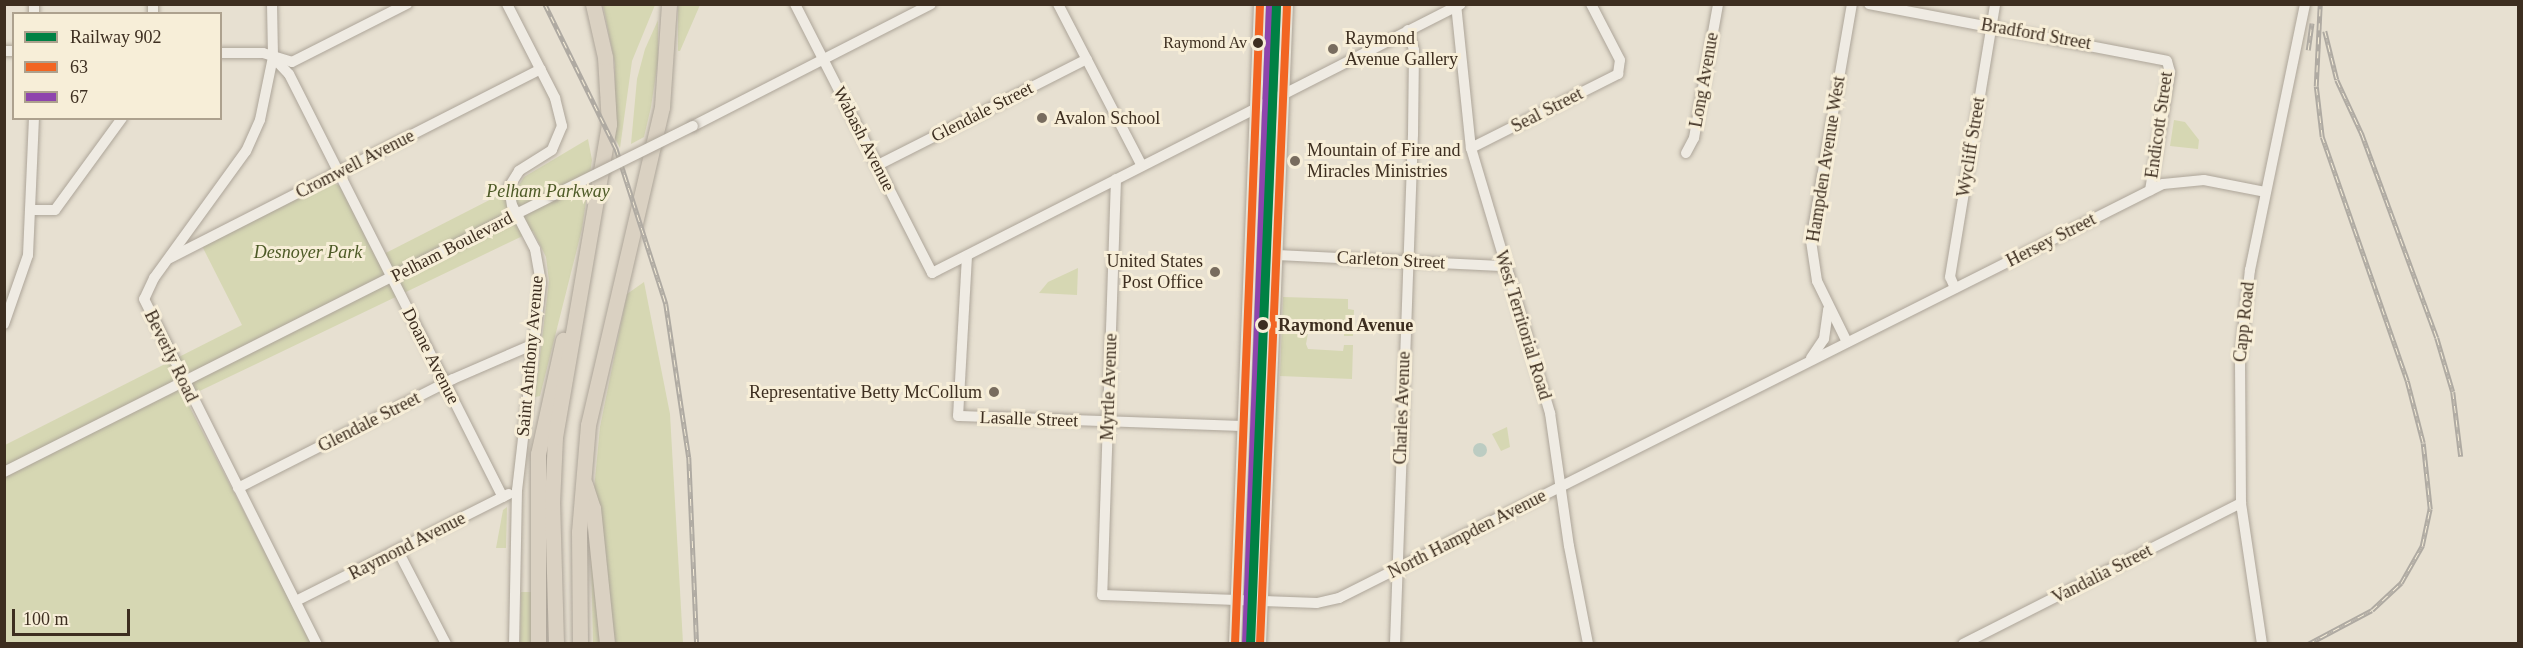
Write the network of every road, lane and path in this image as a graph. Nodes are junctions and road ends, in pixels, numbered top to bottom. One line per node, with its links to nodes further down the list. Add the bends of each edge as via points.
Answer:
1 (272, 4): 21 (street, Beverly Road)
2 (407, 4): 21 (street, via 292,62)
3 (507, 4): 25 (street, Saint Anthony Avenue)
4 (593, 4): 48 (highway, via 605,57 609,114 606,156)
5 (669, 4): 58 (highway, via 669,50 662,107 596,380)
6 (795, 4): 23 (street, Wabash Avenue)
7 (932, 4): 23 (street, Pelham Boulevard)
8 (1059, 4): 22 (street)
9 (1260, 4): 27 (main road)
10 (1287, 4): 26 (main road)
11 (1591, 4): 30 (street, Seal Street, via 1621,69 1616,77)
12 (1718, 4): 31 (street, Long Avenue, via 1694,138)
13 (1852, 4): 47 (street, Hampden Avenue West, via 1811,242 1815,274)
14 (1869, 4): 18 (street, Bradford Street)
15 (1995, 4): 18 (street, Wycliff Street)
16 (2305, 4): 37 (street, Capp Road)
17 (1457, 5): 19 (street); 30 (street, West Territorial Road)
18 (1991, 25): 24 (street, Bradford Street); 46 (street, Wycliff Street, via 1950,277)
19 (1408, 30): 26 (street); 43 (street, Charles Avenue, via 1414,50)
20 (222, 53): 21 (street, via 263,53)
21 (273, 57): 34 (street, Doane Avenue, via 289,74); 42 (street, Beverly Road, via 267,99 246,151)
22 (1087, 59): 32 (street, Glendale Street); 33 (street)
23 (823, 60): 32 (street, Wabash Avenue); 39 (street, Pelham Boulevard, bridge)
24 (2167, 61): 36 (street, Endicott Street, via 2170,72)
25 (541, 69): 34 (street, Cromwell Avenue); 39 (street, Saint Anthony Avenue, via 560,112 561,133 546,157 511,180 508,190)
26 (1283, 94): 27 (street); 41 (main road)
27 (1257, 107): 33 (street); 56 (main road)
28 (34, 120): 38 (street)
29 (121, 120): 38 (street, via 55,210)
30 (1471, 148): 44 (street, West Territorial Road)
31 (1686, 153)
32 (878, 165): 40 (street, Wabash Avenue, via 932,273)
33 (1142, 166): 35 (street)
34 (339, 173): 42 (street, Cromwell Avenue); 45 (street, Doane Avenue)
35 (1116, 179): 40 (street); 55 (street, Myrtle Avenue)
36 (2150, 190): 37 (street, Hersey Street, via 2176,180 2204,180); 46 (street, Hersey Street)
37 (2265, 192): 63 (street, Capp Road, via 2250,270 2241,349)
38 (33, 210): 49 (street, via 28,255)
39 (517, 214): 45 (street, Pelham Boulevard); 51 (street, Saint Anthony Avenue, via 535,249 540,271)
40 (967, 255): 55 (street, Lasalle Street, via 958,416)
41 (1277, 255): 43 (street, Carleton Street); 68 (main road)
42 (168, 259): 53 (street, Beverly Road, via 144,299)
43 (1408, 260): 44 (street, Carleton Street); 65 (street, Charles Avenue)
44 (1506, 266): 59 (street, West Territorial Road, via 1550,413)
45 (392, 278): 53 (street, Pelham Boulevard); 54 (street, Doane Avenue)
46 (1955, 288): 50 (street, Hersey Street)
47 (1827, 303): 50 (street, Hampden Avenue West); 52 (street, North Hampden Avenue, via 1824,339)
48 (577, 317): 74 (highway, via 563,339 538,454); 75 (highway, via 554,455)
49 (4, 324)
50 (1847, 342): 52 (street, North Hampden Avenue)
51 (534, 344): 54 (street, Glendale Street); 61 (street, Saint Anthony Avenue)
52 (1807, 363): 59 (street, North Hampden Avenue)
53 (184, 382): 57 (street, Pelham Boulevard); 60 (street, Beverly Road)
54 (446, 383): 60 (street, Glendale Street); 62 (street, Doane Avenue)
55 (1107, 421): 56 (street, Lasalle Street); 66 (street, Myrtle Avenue)
56 (1244, 426): 67 (main road)
57 (4, 472)
58 (582, 478): 70 (highway, via 593,508); 76 (highway)
59 (1560, 487): 65 (street, North Hampden Avenue); 82 (street, West Territorial Road)
60 (238, 488): 69 (street, Beverly Road)
61 (517, 490): 62 (street, Raymond Avenue); 73 (street, Saint Anthony Avenue)
62 (503, 497): 64 (street, Raymond Avenue)
63 (2241, 503): 83 (street, Vandalia Street); 84 (street, Capp Road)
64 (398, 551): 69 (street, Raymond Avenue); 72 (street)
65 (1395, 569): 68 (street, North Hampden Avenue, via 1331,601); 81 (street, Charles Avenue)
66 (1102, 595): 67 (street, North Hampden Avenue)
67 (1237, 599): 68 (street, North Hampden Avenue); 79 (main road)
68 (1257, 600): 80 (main road)
69 (296, 601): 71 (street, Beverly Road)
70 (604, 613): 77 (highway); 78 (highway)
71 (318, 644)
72 (446, 644)
73 (514, 644)
74 (538, 644)
75 (556, 644)
76 (580, 644)
77 (607, 644)
78 (614, 644)
79 (1235, 644)
80 (1260, 644)
81 (1395, 644)
82 (1588, 644)
83 (1963, 644)
84 (2262, 644)

